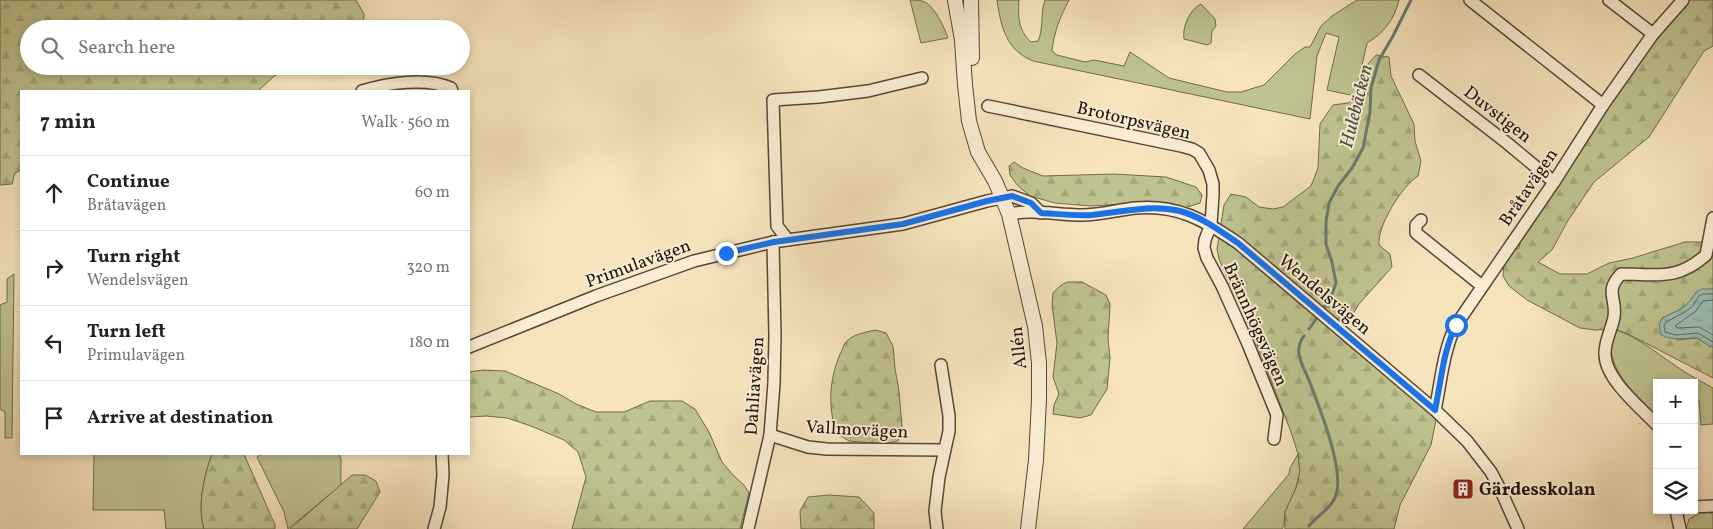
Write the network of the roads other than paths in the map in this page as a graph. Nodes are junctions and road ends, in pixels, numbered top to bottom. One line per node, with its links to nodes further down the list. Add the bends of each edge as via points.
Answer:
1 (955, 0): 13 (street, Allén, via 969,121 978,152)
2 (971, 0): 13 (street, Allén, via 974,107)
3 (1470, 0): 11 (street)
4 (1609, 0): 6 (street)
5 (1684, 0): 6 (street, Bråtavägen)
6 (1653, 34): 11 (street, Bråtavägen)
7 (1420, 75): 14 (street, Duvstigen)
8 (922, 78): 21 (street, via 868,91 773,100 777,226)
9 (367, 90): 10 (street, via 408,83 443,85)
10 (452, 90)
11 (1602, 105): 14 (street, Bråtavägen)
12 (988, 106): 20 (street, Brotorpsvägen, via 1192,149 1199,153 1213,184)
13 (989, 169): 15 (street, Allén)
14 (1554, 182): 23 (street, Bråtavägen)
15 (1002, 198): 16 (street, via 1012,196 1025,200); 17 (street, Allén); 21 (street, Primulavägen, via 903,224)
16 (1041, 213): 17 (street, Wendelsvägen); 20 (street, Wendelsvägen, via 1091,215 1156,208 1182,212)
17 (1009, 214): 38 (street, Allén, via 1029,296 1039,363 1038,434)
18 (1713, 218): 27 (street, via 1706,255 1688,269 1672,274 1621,274 1613,282 1614,318 1605,354 1607,363 1624,392)
19 (1422, 220): 23 (street, via 1416,225 1416,233)
20 (1211, 224): 26 (street, Wendelsvägen, via 1238,243); 29 (street, Brännhögsvägen, via 1204,248 1277,415)
21 (788, 240): 22 (street, Primulavägen)
22 (774, 242): 24 (street, Primulavägen, via 694,261 646,277); 28 (street, Dahliavägen, via 775,345)
23 (1482, 286): 26 (street, Bråtavägen, via 1450,338)
24 (470, 347)
25 (941, 365): 30 (street, via 949,416)
26 (1435, 410): 39 (street, Wendelsvägen, via 1491,472)
27 (1656, 424)
28 (770, 435): 30 (street, Vallmovägen, via 827,449); 36 (street, Dahliavägen)
29 (1274, 439)
30 (944, 450): 37 (street, via 935,511)
31 (442, 455): 35 (street, via 441,498)
32 (1713, 506): 33 (street)
33 (1698, 507)
34 (1677, 514): 40 (street)
35 (434, 529)
36 (748, 529)
37 (937, 529)
38 (1028, 529)
39 (1518, 529)
40 (1680, 529)

